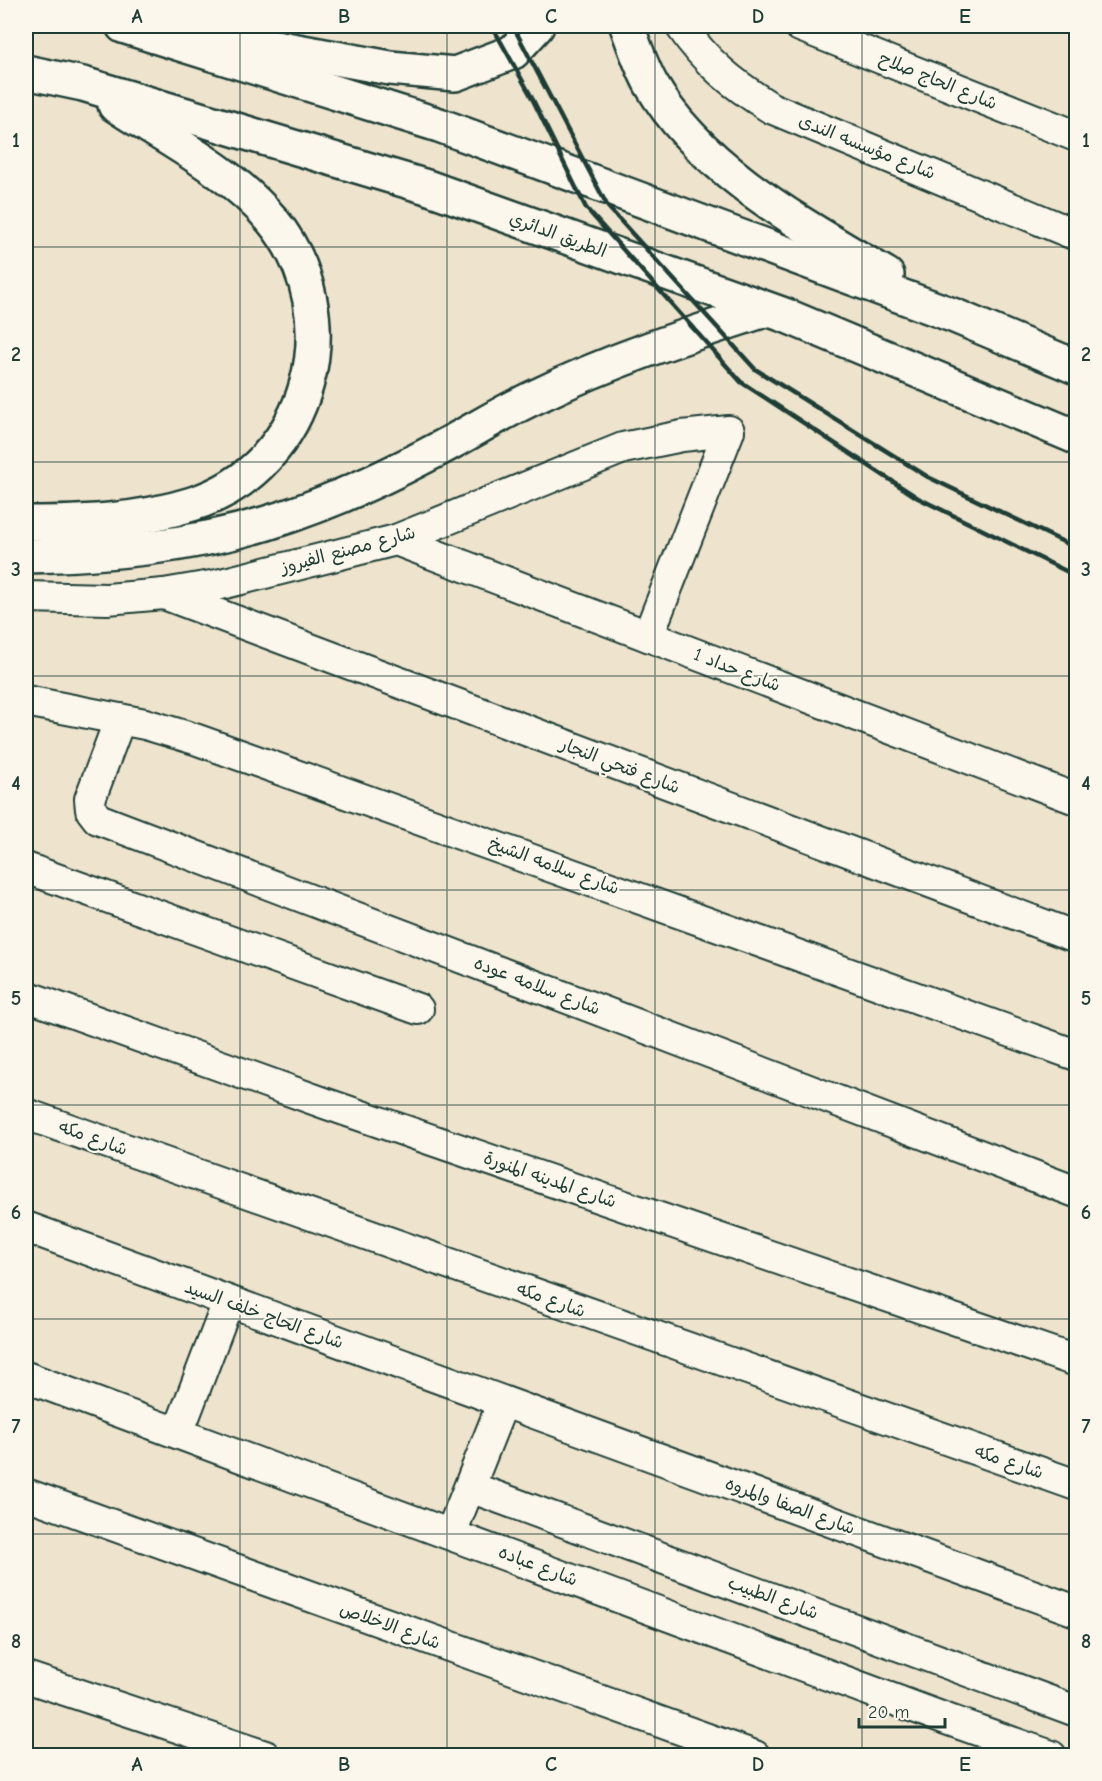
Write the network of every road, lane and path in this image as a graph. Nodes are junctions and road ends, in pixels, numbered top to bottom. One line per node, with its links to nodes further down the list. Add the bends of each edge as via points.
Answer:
1 (123, 26): 12 (highway, via 439,125)
2 (147, 26): 3 (highway, via 390,68 455,74 513,52)
3 (537, 26)
4 (627, 26): 12 (highway, via 652,85 701,147 803,225)
5 (681, 26): 10 (street, شارع مؤسسه الندى, via 697,50 731,83 771,108)
6 (800, 26): 9 (street, شارع الحاج صلاح)
7 (26, 72): 8 (highway, الطريق الدائري)
8 (83, 84): 11 (highway, الطريق الدائري, via 428,187); 15 (highway, via 237,185 272,220 299,262 313,309 313,359 300,407 285,432 274,449 238,483 193,504 133,517)
9 (1077, 136)
10 (1077, 235)
11 (776, 313): 14 (highway, الطريق الدائري); 17 (highway, via 649,348 536,396 428,455 349,492 267,523 180,543 92,555)
12 (955, 316): 13 (highway)
13 (1077, 367)
14 (1077, 437)
15 (26, 523)
16 (396, 540): 18 (street, شارع مصنع الفيروز, via 217,585); 20 (street, شارع حداد 1); 20 (street, شارع مصنع الفيروز, via 623,448 729,430)
17 (26, 556)
18 (164, 594): 19 (street, شارع مصنع الفيروز, via 107,599); 25 (street, شارع فتحي النجار)
19 (26, 597)
20 (648, 636): 23 (street, شارع حداد 1)
21 (26, 702): 22 (street, شارع سلامه الشيخ)
22 (120, 719): 28 (street, شارع سلامه الشيخ, via 195,739 324,783); 30 (street, شارع سلامه عوده, via 90,799 91,810 98,819)
23 (1077, 799)
24 (26, 868): 27 (street)
25 (1077, 937)
26 (26, 996): 33 (street, شارع المدينه المنورة, via 327,1104)
27 (418, 1009)
28 (1077, 1055)
29 (26, 1114): 37 (street, شارع مكه)
30 (1077, 1192)
31 (26, 1227): 32 (street, شارع الحاج خلف السيد)
32 (228, 1302): 35 (street, شارع الحاج خلف السيد); 36 (street)
33 (1077, 1361)
34 (26, 1377): 36 (street, شارع عباده)
35 (503, 1402): 38 (street); 41 (street, شارع الصفا والمروه)
36 (178, 1432): 40 (street, شارع عباده)
37 (1077, 1485)
38 (470, 1486): 40 (street); 43 (street, شارع الطبيب)
39 (26, 1494): 45 (street, شارع الاخلاص)
40 (451, 1533): 46 (street, شارع عباده)
41 (1077, 1611)
42 (26, 1677): 44 (street)
43 (1077, 1711)
44 (265, 1755)
45 (755, 1755)
46 (1051, 1755)

